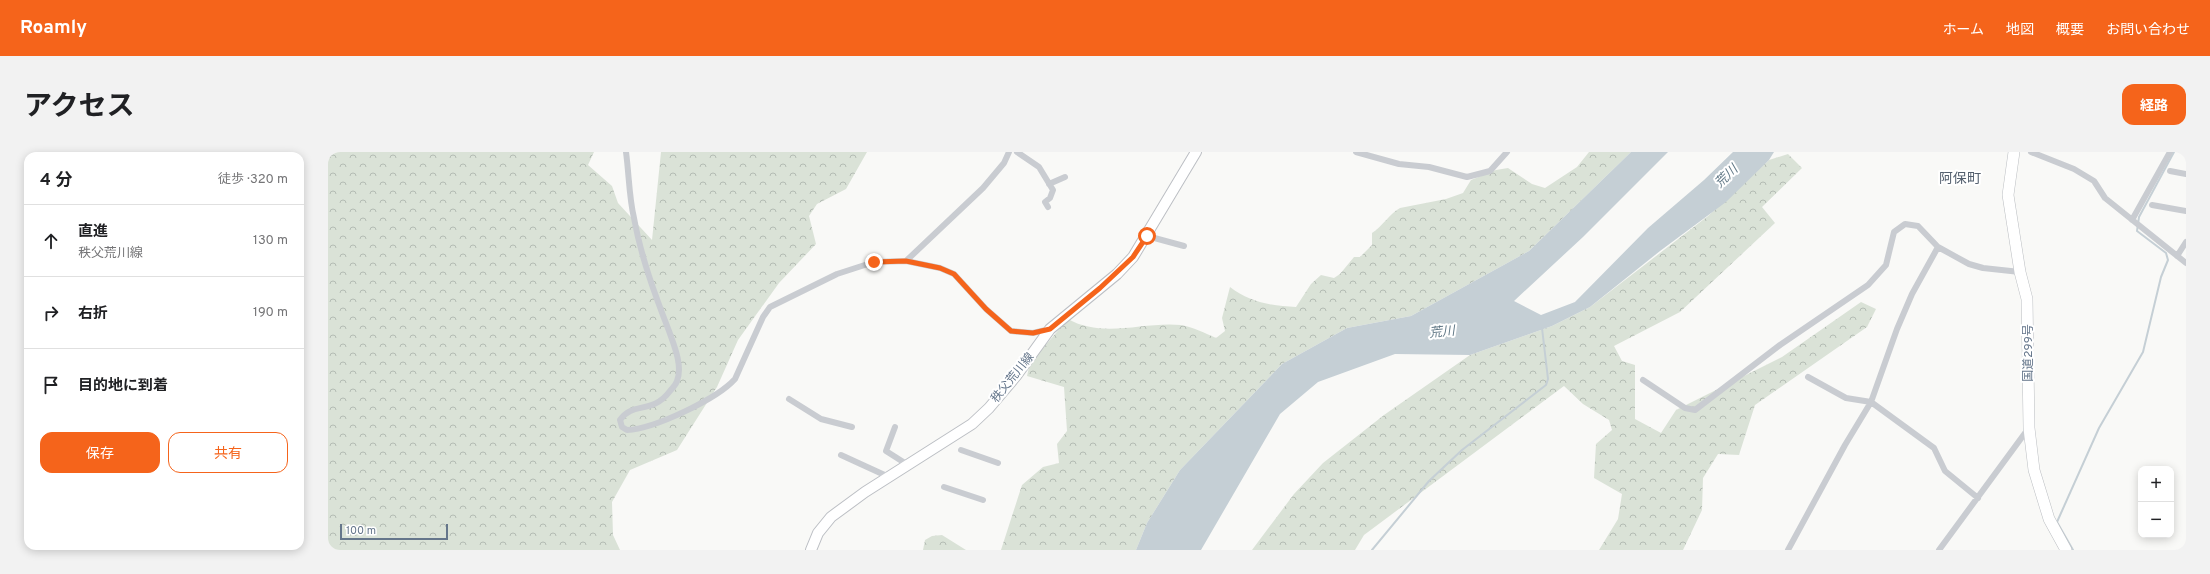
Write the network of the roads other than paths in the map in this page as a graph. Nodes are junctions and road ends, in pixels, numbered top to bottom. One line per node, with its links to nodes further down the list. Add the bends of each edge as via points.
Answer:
1 (626, 152): 23 (street, via 634,218 651,283 676,350 678,368 677,382 664,400 653,406 634,409 622,416 620,424 627,430 648,427 715,395 728,386 735,379 762,317 770,307 837,274 874,262)
2 (1009, 152): 23 (street, via 1004,163 983,188)
3 (1017, 152): 13 (street, via 1039,167)
4 (1196, 152): 18 (main road, 秩父荒川線)
5 (1356, 152): 6 (street, via 1399,164 1429,167 1467,177 1490,171)
6 (1507, 152)
7 (2014, 152): 25 (highway, 国道299号, via 2008,195)
8 (2031, 152): 17 (street, via 2074,169 2094,181 2105,198)
9 (2170, 152): 17 (street)
10 (2170, 171): 11 (street)
11 (2186, 174)
12 (1065, 178): 13 (street)
13 (1049, 184): 15 (street, via 1053,190 1045,202)
14 (2152, 205): 16 (street)
15 (1048, 207)
16 (2186, 211)
17 (2132, 220): 22 (street)
18 (1147, 236): 20 (street); 26 (main road, 秩父荒川線, via 1133,257 1117,274)
19 (2186, 242): 22 (street)
20 (1184, 246)
21 (1938, 247): 25 (street, via 1969,264); 28 (street, via 1918,226 1905,224 1894,232 1886,265 1868,285 1780,345 1695,410 1685,408); 30 (street, via 1912,294)
22 (2178, 256): 24 (street)
23 (906, 261): 26 (street, via 940,268 954,274 986,309 1011,331 1033,333)
24 (2186, 263)
25 (2020, 272): 33 (highway, 国道299号, via 2028,299)
26 (1050, 329): 37 (main road, 秩父荒川線, via 1016,376 972,424)
27 (1808, 377): 30 (street, via 1846,398)
28 (1643, 380)
29 (789, 399): 31 (street, via 821,419)
30 (1871, 402): 40 (street, via 1934,448 1945,471); 43 (street)
31 (852, 427)
32 (895, 427): 37 (street, via 886,451)
33 (2029, 428): 40 (street); 45 (highway, 国道299号, via 2034,470 2041,498)
34 (961, 450): 36 (street)
35 (841, 455): 38 (street)
36 (998, 463)
37 (908, 465): 38 (main road, 秩父荒川線)
38 (890, 477): 42 (main road, 秩父荒川線, via 831,517 818,533)
39 (944, 487): 41 (street)
40 (1978, 498): 44 (street)
41 (983, 500)
42 (811, 550)
43 (1788, 550)
44 (1939, 550)
45 (2066, 550)

